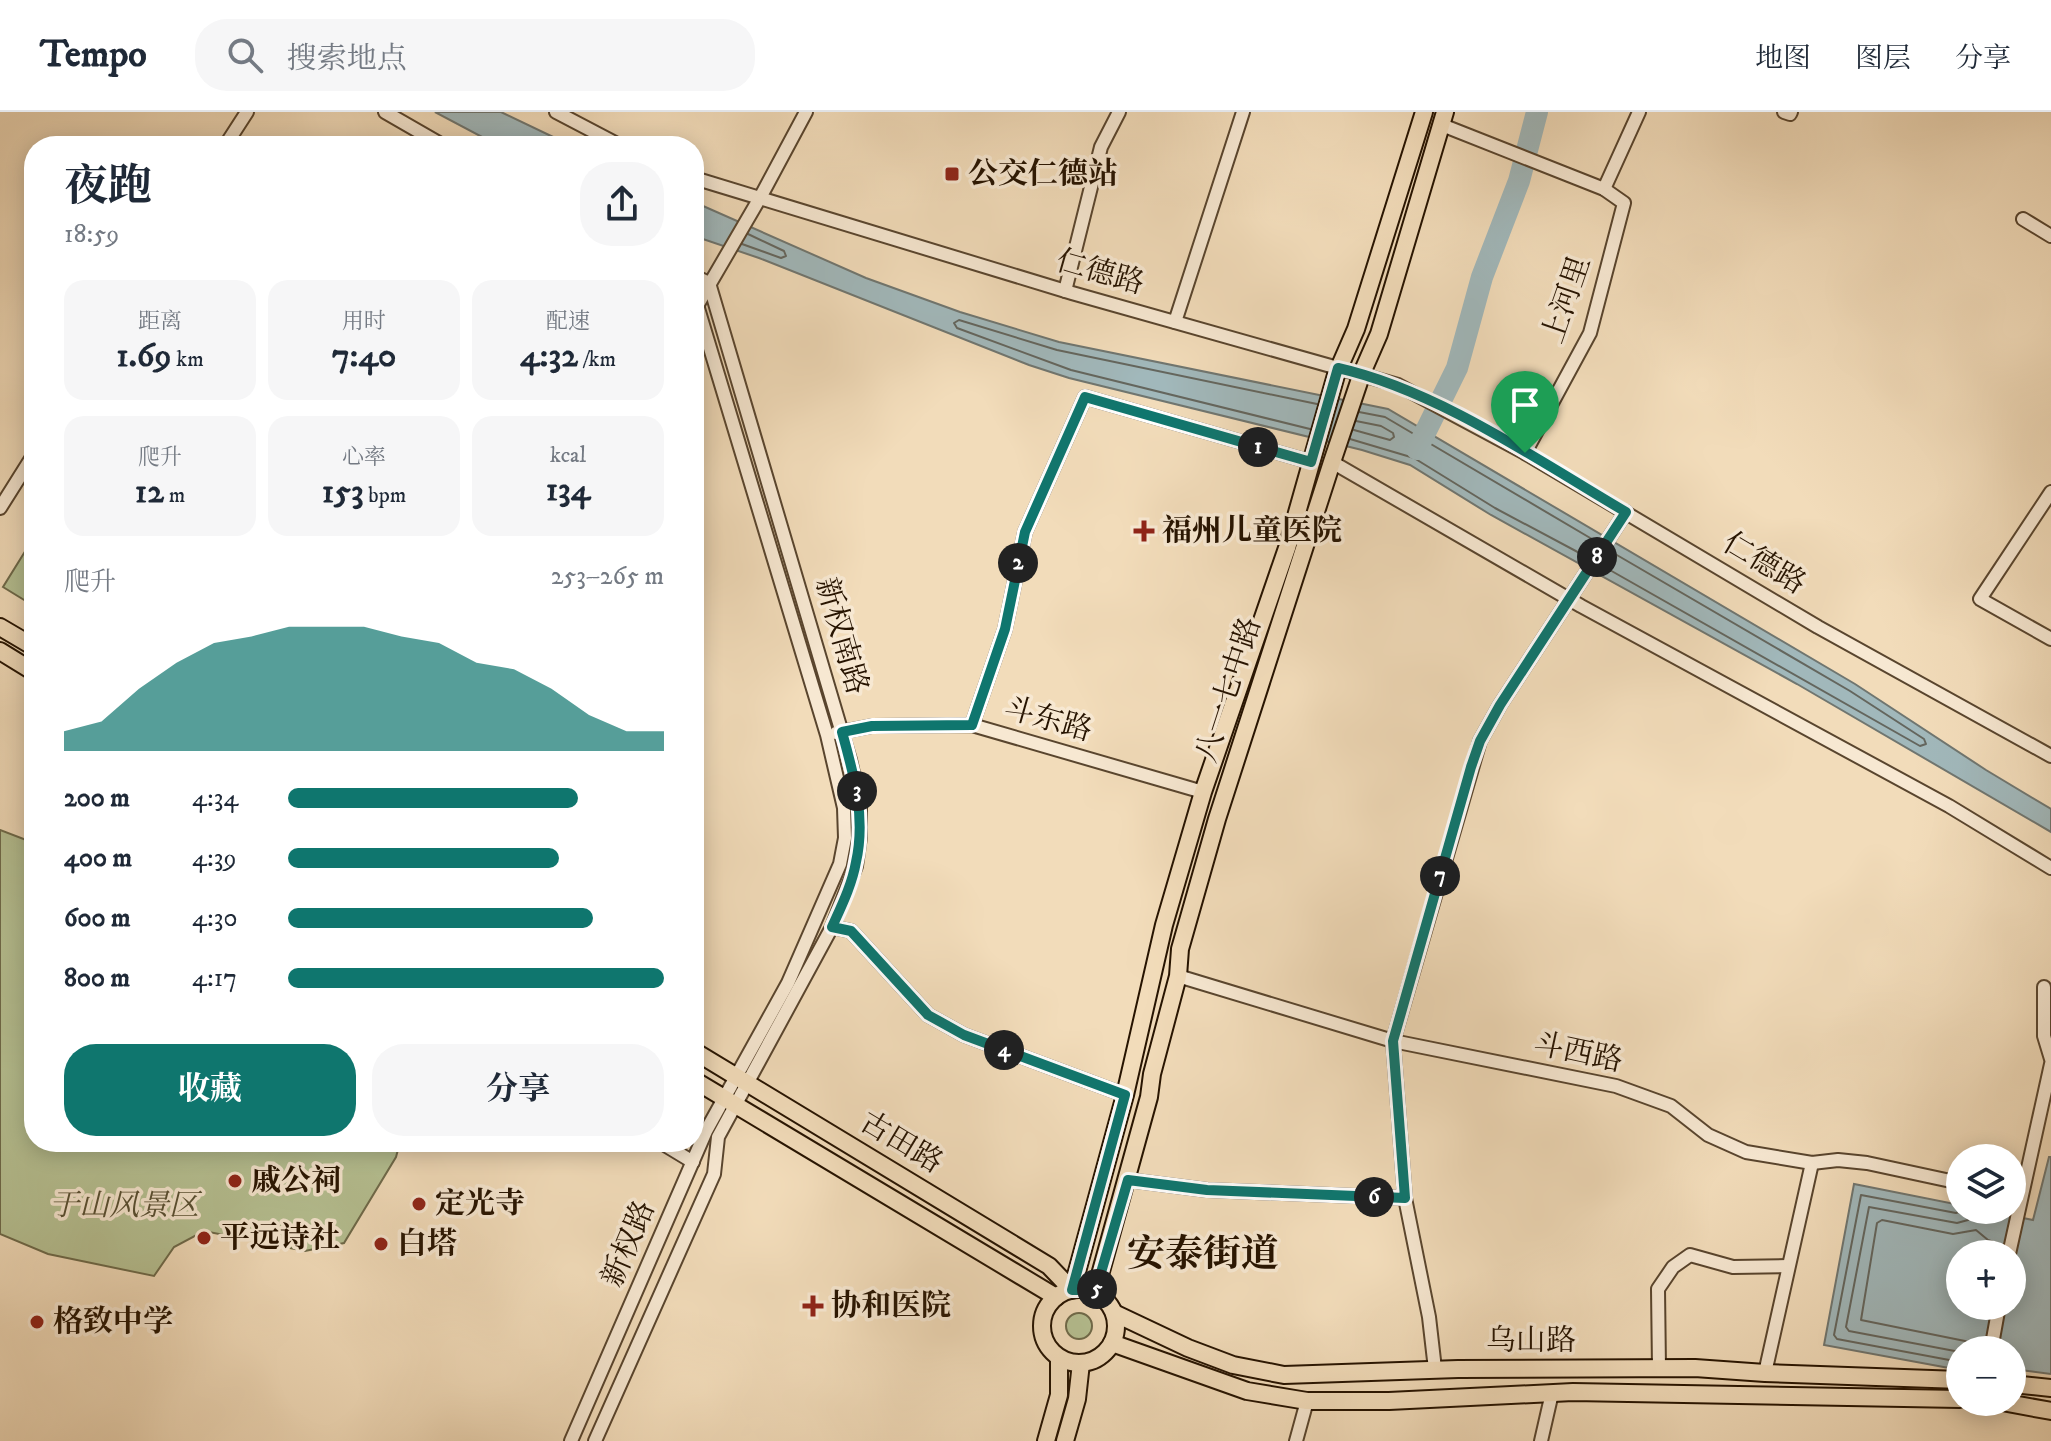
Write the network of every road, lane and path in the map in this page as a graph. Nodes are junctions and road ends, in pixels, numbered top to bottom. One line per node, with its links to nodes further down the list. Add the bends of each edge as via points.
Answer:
1 (247, 112): 12 (street)
2 (385, 112): 13 (street)
3 (556, 112): 14 (street)
4 (806, 112): 17 (street)
5 (1119, 112): 22 (street, via 1101,147)
6 (1243, 112): 24 (street)
7 (1424, 112): 26 (main road, 八一七中路, via 1356,329)
8 (1639, 112): 16 (street)
9 (1784, 112): 10 (street)
10 (1791, 112)
11 (1444, 118): 16 (street, via 1515,155); 27 (main road, 八一七中路)
12 (231, 136)
13 (427, 136)
14 (602, 136)
15 (704, 181): 17 (street, 仁德路)
16 (1604, 189): 28 (street, 上河里, via 1624,203 1590,333)
17 (761, 196): 21 (street); 22 (street, 仁德路)
18 (2023, 219): 19 (street)
19 (2051, 236)
20 (704, 281): 21 (street)
21 (709, 283): 23 (street); 42 (street, 新权南路)
22 (1065, 291): 24 (street, 仁德路)
23 (704, 293)
24 (1175, 322): 26 (street, 仁德路)
25 (704, 334): 43 (street, 新权南路)
26 (1338, 368): 27 (street, 仁德路); 29 (main road, 八一七中路)
27 (1361, 379): 28 (street, 仁德路, via 1424,397); 30 (main road, 八一七中路)
28 (1525, 453): 34 (street, 仁德路)
29 (1311, 462): 41 (street, via 1085,397 1025,532 1005,629); 45 (main road, 八一七中路)
30 (1332, 462): 35 (street); 48 (main road, 八一七中路, via 1217,819 1180,949)
31 (24, 470): 33 (street)
32 (2051, 492): 37 (street, via 1980,599)
33 (0, 508)
34 (1626, 512): 35 (street); 44 (street, 仁德路, via 1818,627)
35 (1569, 598): 46 (street, via 1949,806); 50 (street, via 1480,741)
36 (0, 627): 38 (main road)
37 (2051, 639)
38 (24, 641)
39 (0, 651): 40 (main road)
40 (24, 666)
41 (972, 725): 42 (street, 斗东路, via 872,726); 45 (street, 斗东路)
42 (842, 732): 43 (street, 斗东路); 47 (street, 新权南路, via 860,804 860,837 856,866)
43 (827, 735): 53 (street, 新权南路, via 844,808 840,864)
44 (2051, 756)
45 (1203, 792): 55 (main road, 八一七中路, via 1164,925)
46 (2051, 868)
47 (832, 927): 53 (street, 新权南路, via 799,992); 55 (street, via 851,931 928,1015 964,1035)
48 (1178, 976): 50 (street, 斗西路); 63 (main road, 八一七中路)
49 (2044, 987): 52 (street, via 2044,1036)
50 (1393, 1041): 62 (street, 斗西路, via 1616,1086 1671,1106 1727,1145); 65 (street)
51 (704, 1057): 53 (main road, 古田路)
52 (2051, 1061): 60 (street)
53 (741, 1080): 56 (street, 新权路); 67 (main road, 古田路, via 1049,1266)
54 (704, 1086): 56 (main road, 古田路)
55 (1125, 1095): 67 (main road, 八一七中路)
56 (729, 1101): 57 (street, 新权路); 69 (main road, 古田路); 86 (street, 新权路, via 714,1174)
57 (704, 1143)
58 (676, 1152): 61 (street)
59 (699, 1152): 61 (street, 新权路)
60 (2026, 1160)
61 (693, 1162): 85 (street, 新权路)
62 (1812, 1163): 64 (street, 斗西路, via 1867,1163); 66 (street)
63 (1128, 1180): 65 (street, via 1207,1190); 68 (main road, 八一七中路)
64 (1946, 1180)
65 (1405, 1198): 75 (street)
66 (1788, 1266): 74 (street, via 1733,1267 1690,1255 1673,1267 1658,1289); 76 (street)
67 (1072, 1290): 68 (main road); 69 (main road)
68 (1095, 1293): 70 (main road)
69 (1056, 1297): 72 (main road, via 1043,1316 1042,1328)
70 (1114, 1313): 71 (main road); 75 (main road, 乌山路, via 1233,1365 1284,1375)
71 (1112, 1343): 73 (main road, via 1100,1357); 82 (main road, 乌山路, via 1247,1391)
72 (1059, 1358): 73 (main road); 87 (main road, via 1059,1395)
73 (1081, 1363): 88 (main road)
74 (1659, 1368): 75 (main road, 乌山路); 76 (main road, 乌山路)
75 (1435, 1369)
76 (1765, 1373): 77 (main road, 乌山路)
77 (1946, 1379)
78 (2026, 1385): 79 (main road)
79 (2051, 1388)
80 (1552, 1393): 81 (main road, 乌山路); 82 (main road, 乌山路); 90 (street)
81 (1946, 1399)
82 (1307, 1401): 89 (street)
83 (2026, 1406): 84 (main road)
84 (2051, 1411)
85 (573, 1437)
86 (595, 1441)
87 (1046, 1441)
88 (1065, 1441)
89 (1296, 1441)
90 (1541, 1441)

